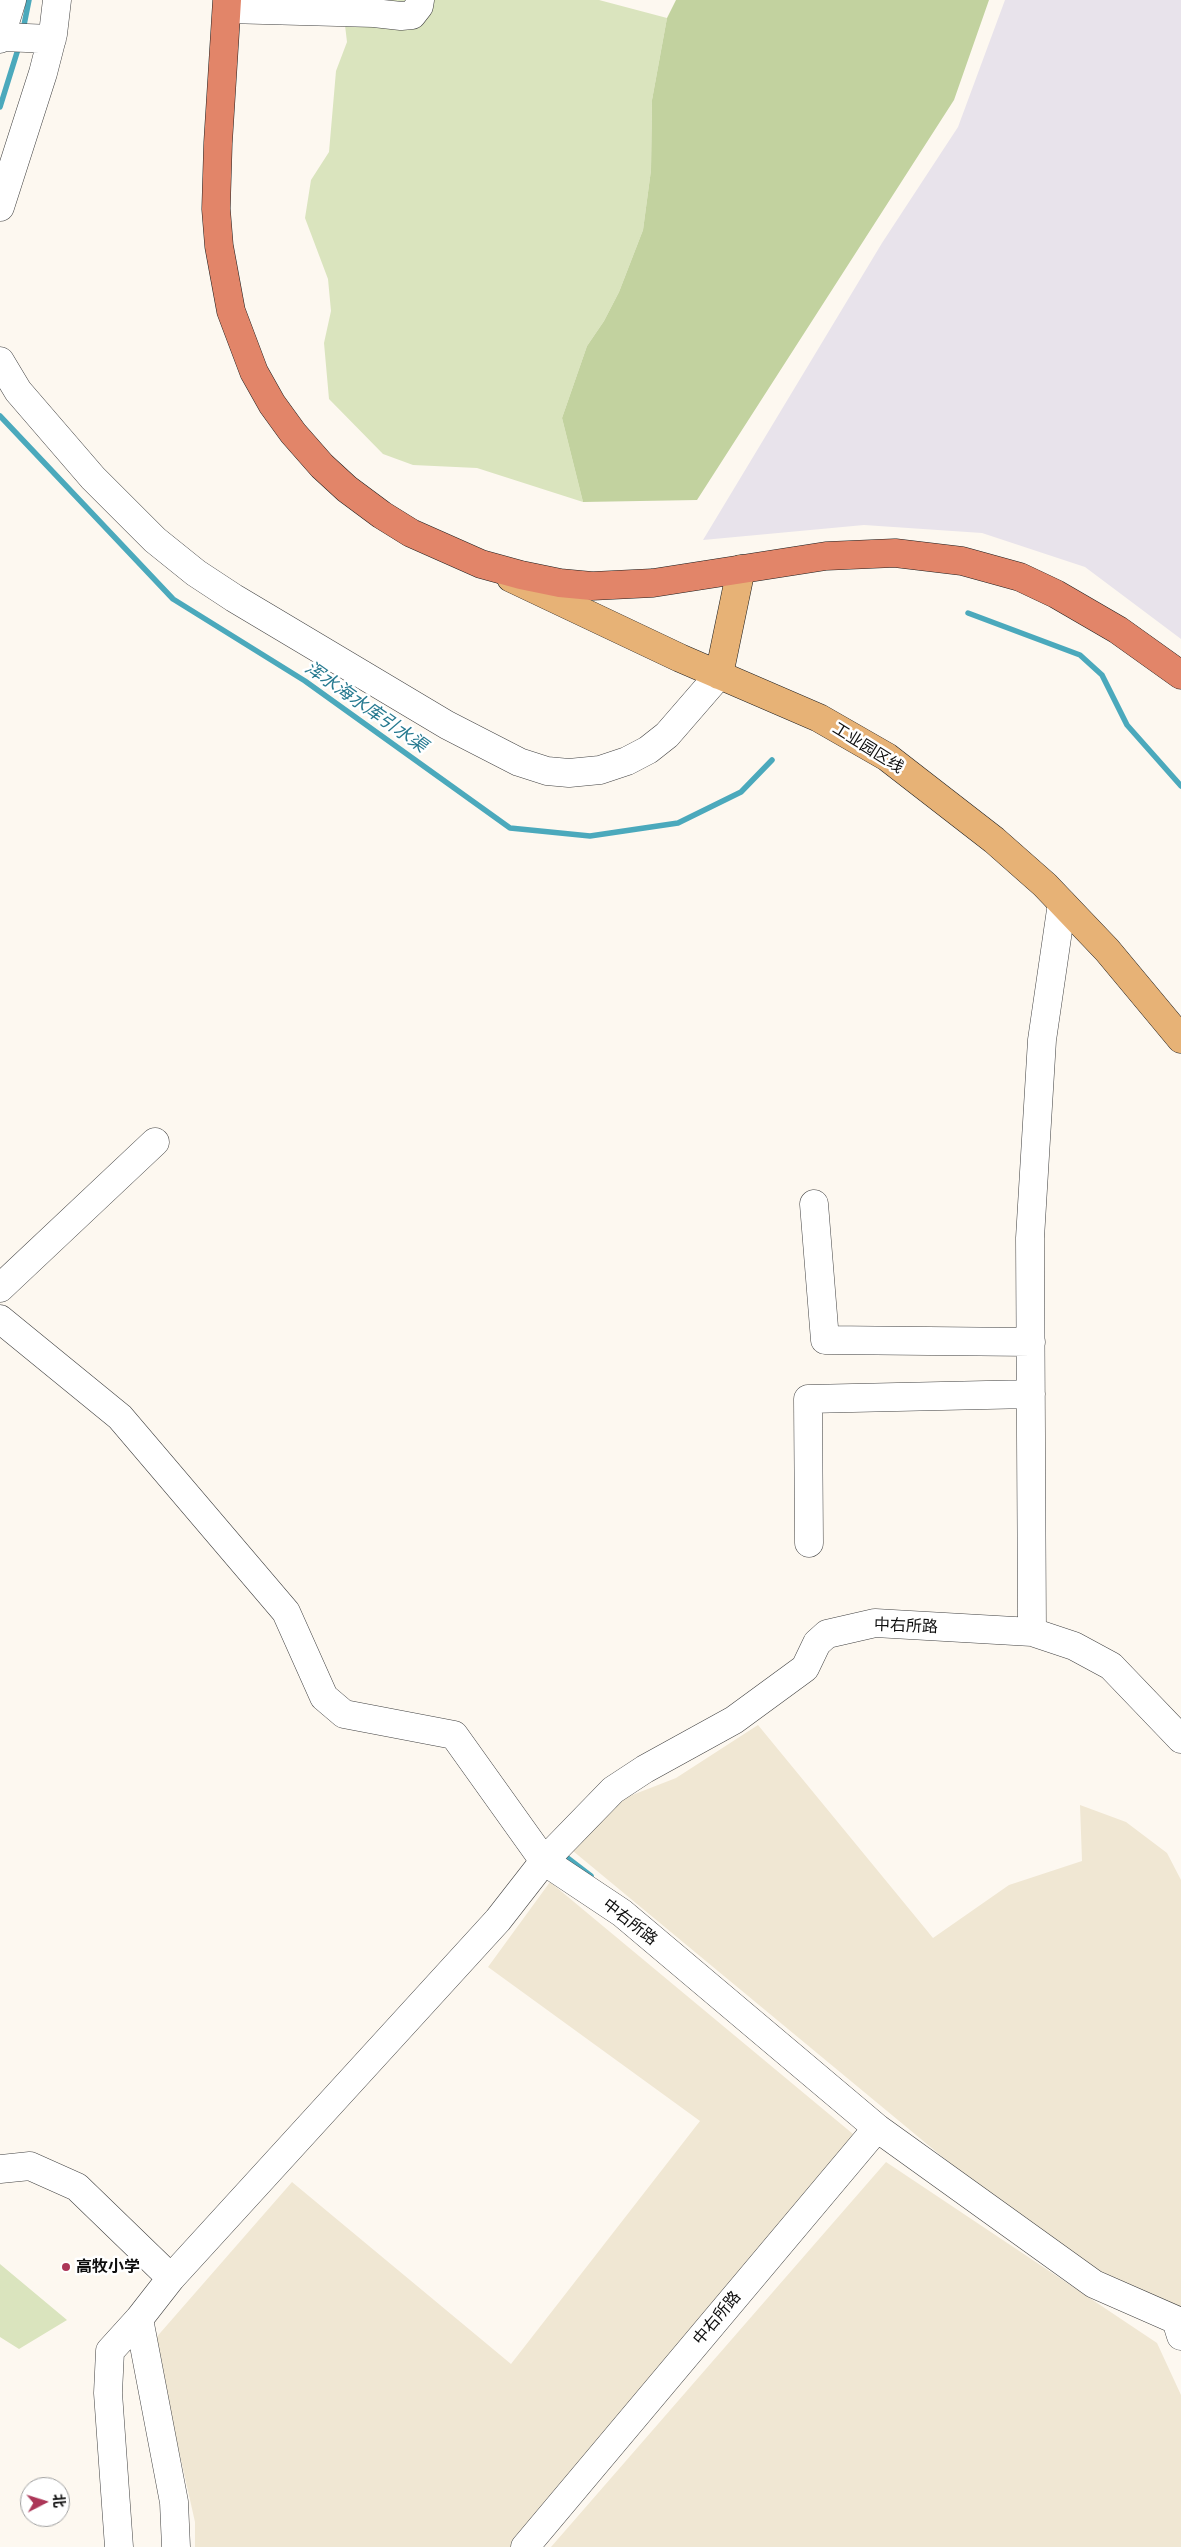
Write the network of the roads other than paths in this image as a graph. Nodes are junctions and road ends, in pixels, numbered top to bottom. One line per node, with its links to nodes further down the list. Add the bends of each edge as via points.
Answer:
1 (12, 0): 5 (street)
2 (57, 0): 5 (street)
3 (420, 0): 4 (street, via 412,15 400,16)
4 (227, 5): 8 (highway, via 216,181 219,246 231,311 254,372 293,433 347,489 411,533)
5 (18, 38): 6 (street)
6 (0, 207)
7 (0, 361): 10 (street, via 18,391 93,478 155,540 196,573 447,725 519,762 547,772 569,774 600,770 627,761 667,735)
8 (481, 564): 9 (highway, via 528,577 592,586 653,583); 10 (main road, 工业园区线)
9 (741, 569): 10 (main road); 11 (highway, via 860,554 923,555 984,566 1020,577 1083,608)
10 (719, 675): 12 (main road, 工业园区线, via 819,718 886,757 994,840)
11 (1181, 675)
12 (1062, 903): 13 (main road, 工业园区线, via 1107,950); 18 (street, via 1042,1040 1030,1238)
13 (1181, 1039)
14 (155, 1142): 16 (street)
15 (814, 1204): 18 (street, via 825,1340)
16 (0, 1288)
17 (0, 1319): 23 (street, via 120,1417 286,1612 324,1697 344,1714 454,1735)
18 (1031, 1342): 19 (street)
19 (1031, 1394): 20 (street, via 808,1399); 21 (street)
20 (809, 1542)
21 (1032, 1632): 22 (street, 中右所路, via 1074,1646 1111,1666); 23 (street, 中右所路, via 875,1623 827,1634 817,1643 805,1668 734,1720 613,1790)
22 (1181, 1739)
23 (552, 1853): 24 (street, 中右所路); 26 (street, via 498,1920)
24 (877, 2128): 28 (street, via 1094,2284 1176,2320); 31 (street, 中右所路)
25 (0, 2169): 26 (street, via 30,2166 77,2187)
26 (171, 2278): 27 (street)
27 (139, 2319): 29 (street, via 110,2351 108,2392); 30 (street, via 174,2502)
28 (1181, 2336)
29 (119, 2547)
30 (176, 2547)
31 (525, 2547)

